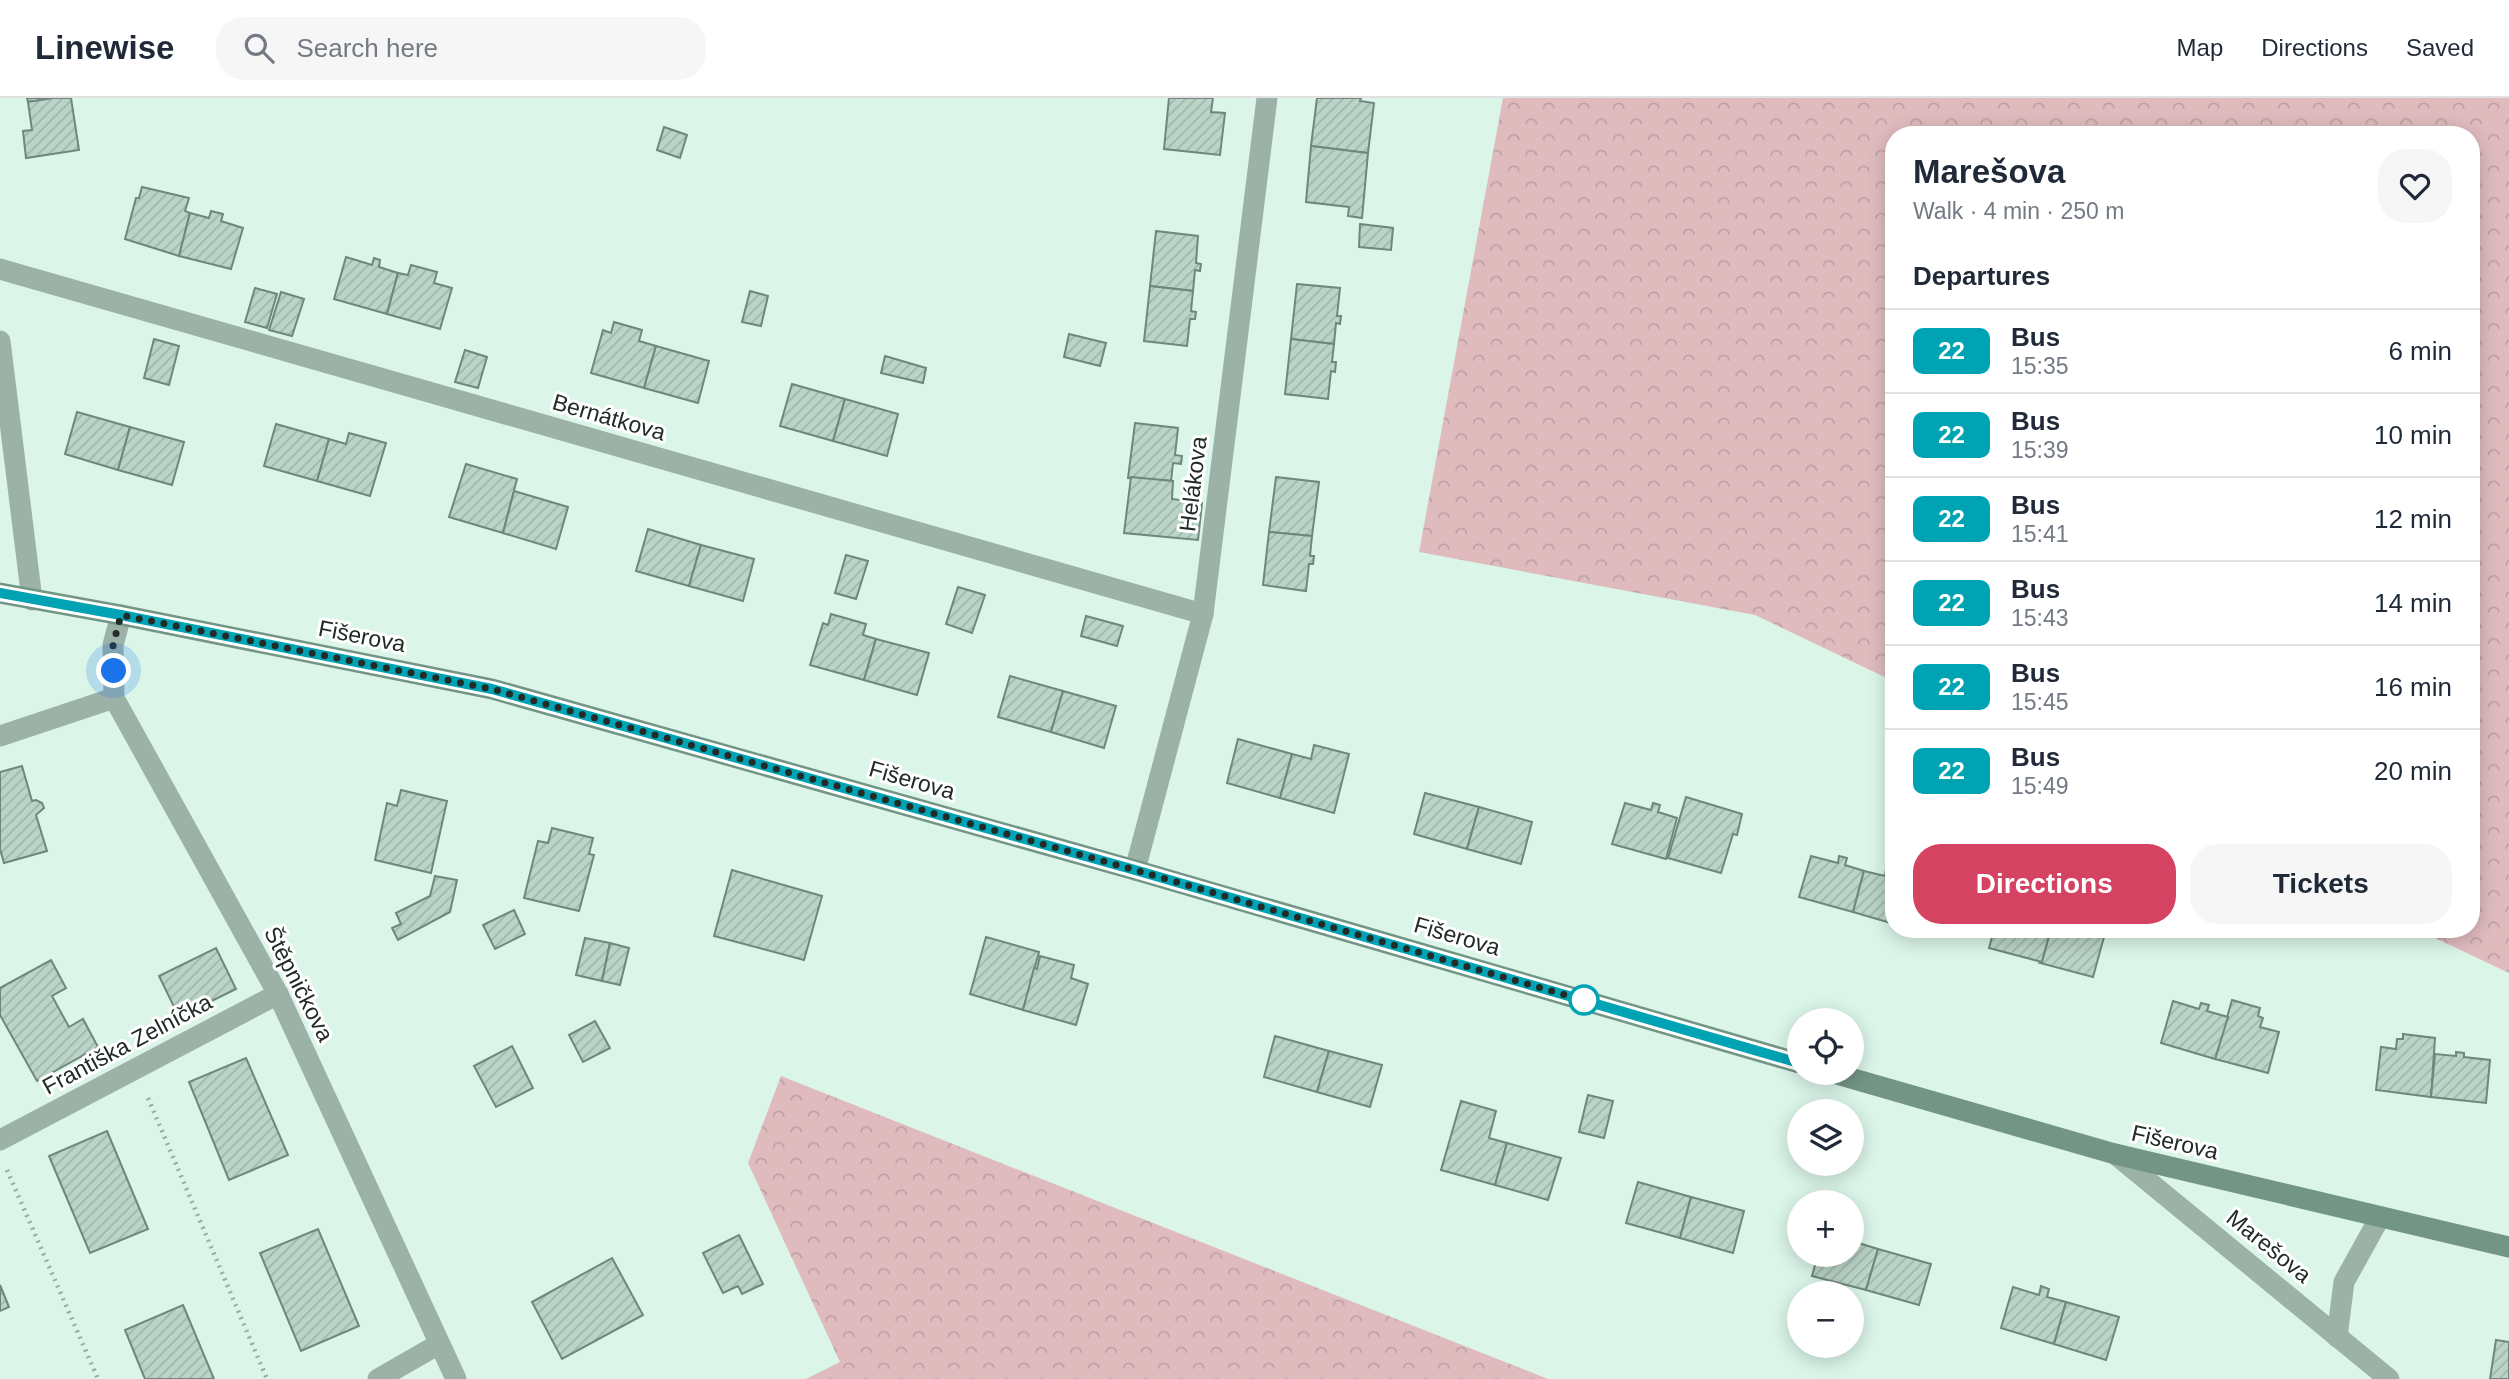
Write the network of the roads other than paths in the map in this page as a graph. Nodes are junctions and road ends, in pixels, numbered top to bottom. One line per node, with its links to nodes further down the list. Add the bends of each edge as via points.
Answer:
1 (1267, 98): 6 (street, Helákova)
2 (0, 270): 6 (street, Bernátkova)
3 (0, 341): 5 (street)
4 (0, 593): 5 (street, Fišerova)
5 (32, 600): 7 (street, Fišerova)
6 (1203, 614): 10 (street, Helákova)
7 (121, 615): 8 (street, Štěpničkova, via 113,645); 10 (street, Fišerova, via 492,689)
8 (114, 698): 9 (street); 11 (street, Štěpničkova)
9 (0, 736)
10 (1135, 870): 12 (street, Fišerova)
11 (278, 994): 14 (street, Františka Zelníčka); 19 (street, Štěpničkova)
12 (1787, 1060)
13 (1864, 1082): 15 (street, Fišerova)
14 (0, 1140)
15 (2115, 1154): 16 (street, Fišerova); 18 (street, Marešova)
16 (2379, 1217): 17 (street, Fišerova); 18 (street, via 2344,1282)
17 (2509, 1247)
18 (2337, 1337): 22 (street, Marešova)
19 (439, 1343): 20 (street); 21 (street, Štěpničkova)
20 (378, 1379)
21 (456, 1379)
22 (2389, 1379)

